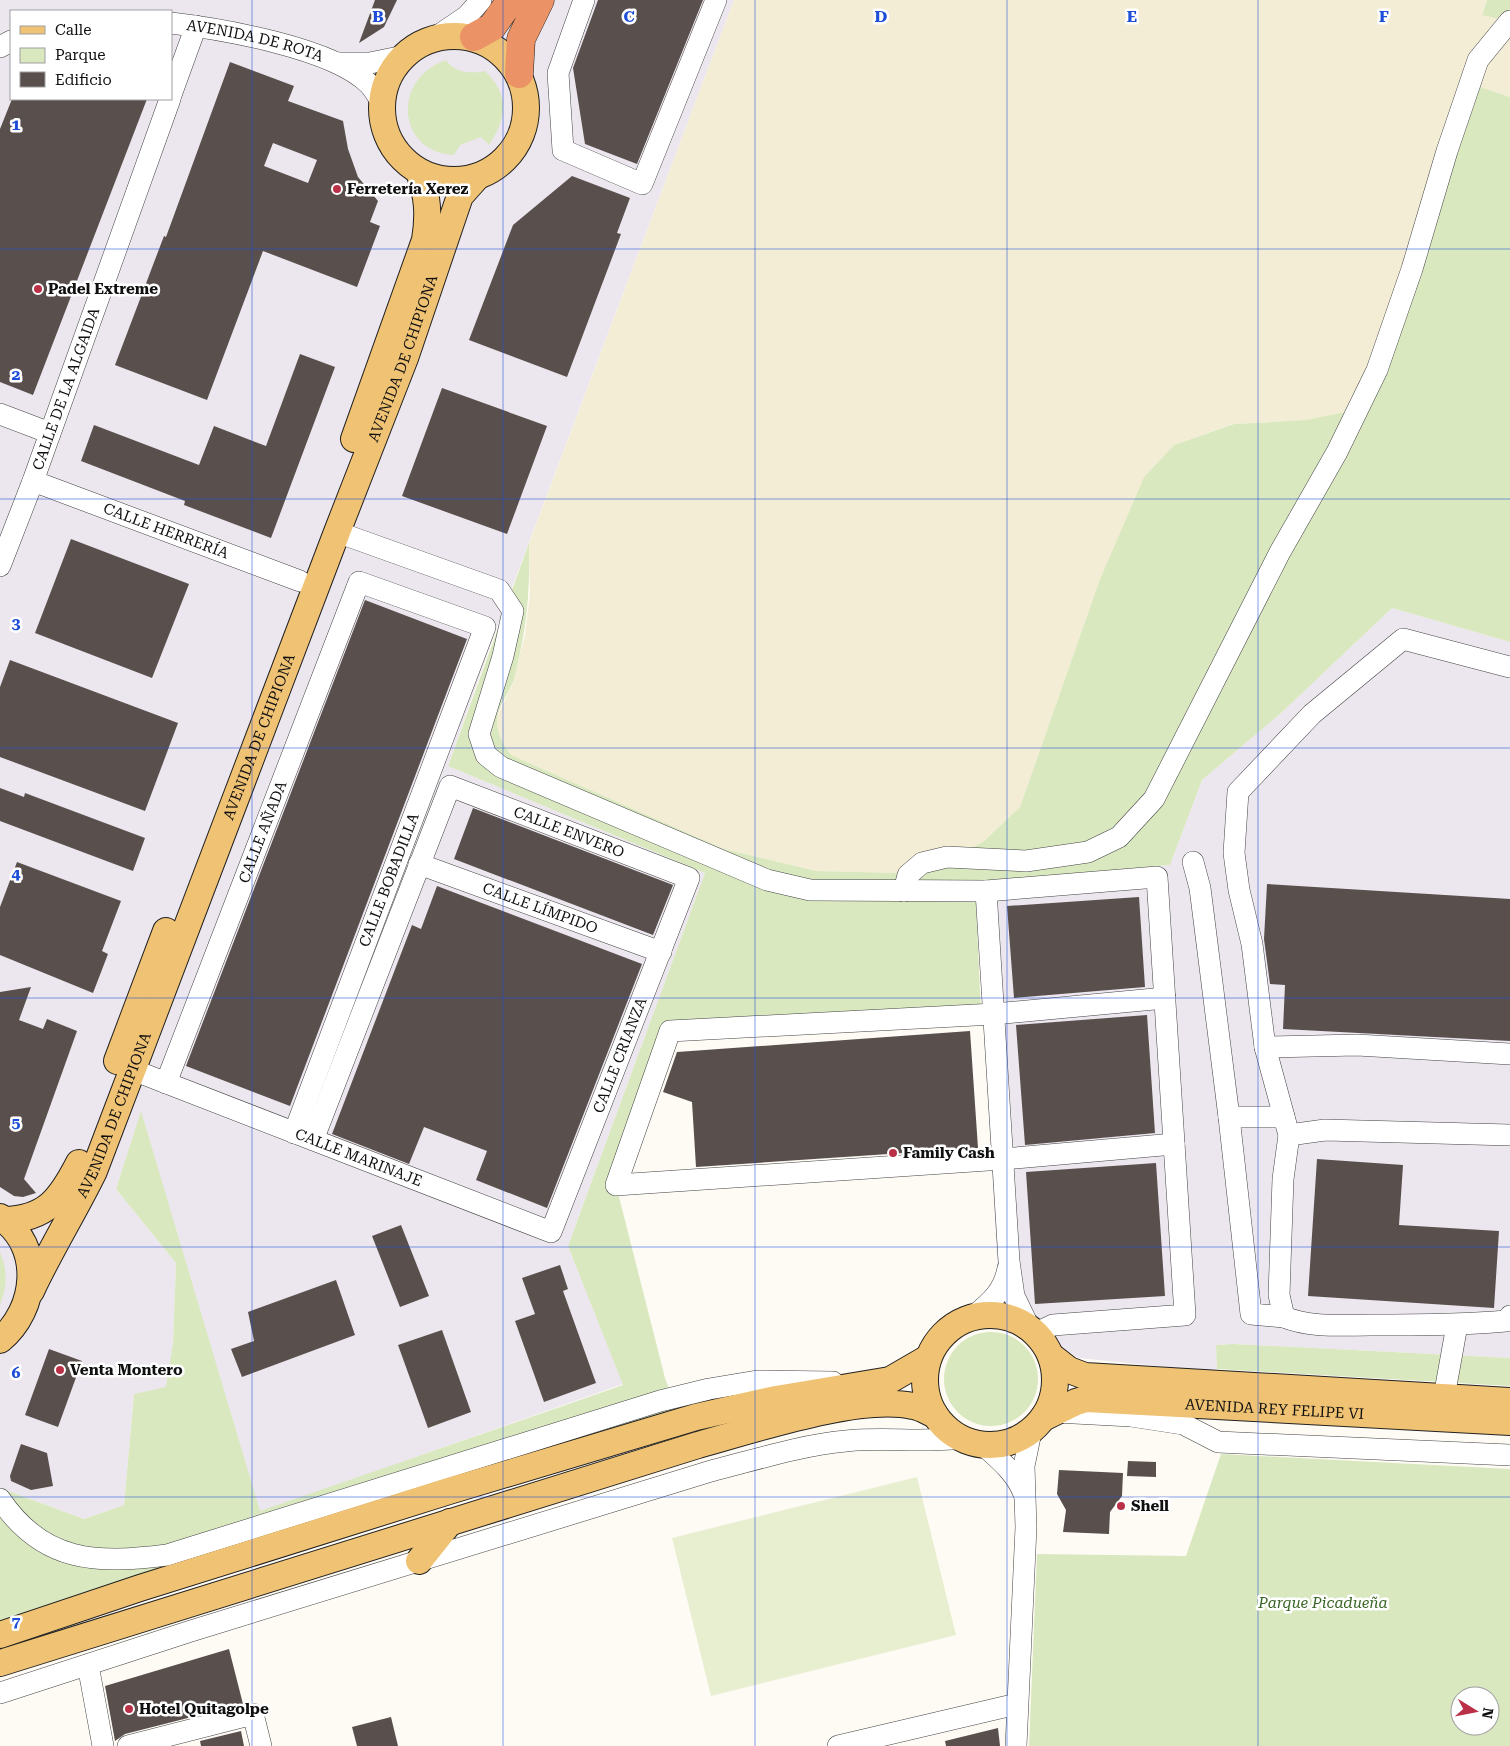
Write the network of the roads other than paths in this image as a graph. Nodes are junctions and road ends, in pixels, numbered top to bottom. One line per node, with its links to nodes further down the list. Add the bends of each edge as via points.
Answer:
1 (481, 0): 9 (street, via 466,16)
2 (511, 0): 10 (highway, via 492,27)
3 (540, 0): 13 (highway, via 521,38)
4 (584, 0): 5 (street, via 558,73 563,150 642,184)
5 (716, 0)
6 (1510, 21): 32 (street, via 1478,60 1377,370 1154,799 1119,838 1088,852 1026,860 947,857 922,863 908,875)
7 (172, 23): 8 (street, AVENIDA DE ROTA)
8 (196, 26): 12 (street, AVENIDA DE ROTA, via 303,50); 14 (street)
9 (436, 37): 10 (main road); 11 (main road, via 419,44)
10 (474, 38): 13 (main road, via 500,52)
11 (404, 56): 12 (street, AVENIDA DE ROTA, via 370,64); 16 (main road, via 385,86)
12 (338, 63): 16 (street, AVENIDA DE ROTA, via 369,84)
13 (519, 74): 18 (main road, via 526,94 527,115 521,136 510,154 495,168)
14 (172, 92)
15 (170, 100): 20 (street, CALLE DE LA ALGAIDA)
16 (382, 103): 17 (main road, via 383,124 390,143)
17 (419, 172): 18 (main road, via 437,179 457,181); 25 (main road, AVENIDA DE CHIPIONA, via 429,213 426,240)
18 (476, 178): 23 (main road, AVENIDA DE CHIPIONA, via 460,196 406,358)
19 (0, 414): 20 (street)
20 (50, 433): 21 (street, CALLE DE LA ALGAIDA)
21 (33, 481): 22 (street, CALLE DE LA ALGAIDA); 25 (street, CALLE HERRERÍA)
22 (9, 518): 24 (street, CALLE DE LA ALGAIDA)
23 (337, 532): 32 (street, via 499,590 513,612 479,734 486,755 501,768 767,880 810,890); 39 (main road, AVENIDA DE CHIPIONA)
24 (0, 566)
25 (300, 581): 48 (main road, AVENIDA DE CHIPIONA, via 79,1164 62,1194 43,1211 22,1219)
26 (359, 582): 40 (street, CALLE AÑADA); 43 (street, CALLE BOBADILLA, via 485,627)
27 (1510, 667): 37 (street, via 1404,639 1312,714 1238,792 1234,853 1252,944)
28 (450, 786): 30 (street, CALLE BOBADILLA); 31 (street, CALLE ENVERO)
29 (1193, 862): 41 (street, via 1200,888)
30 (419, 864): 34 (street, CALLE LÍMPIDO); 45 (street, CALLE BOBADILLA)
31 (690, 878): 34 (street, CALLE CRIANZA)
32 (904, 891): 33 (street)
33 (986, 891): 35 (street, via 1158,877); 36 (street)
34 (661, 952): 49 (street, CALLE CRIANZA)
35 (1165, 998): 36 (street); 46 (street)
36 (994, 1014): 47 (street); 47 (street, via 670,1031 616,1185)
37 (1265, 1047): 38 (street, via 1357,1045); 42 (street)
38 (1510, 1054)
39 (133, 1070): 40 (street, CALLE MARINAJE); 51 (main road, AVENIDA DE CHIPIONA, via 94,1171)
40 (166, 1083): 43 (street, CALLE MARINAJE)
41 (1229, 1117): 42 (street); 54 (street, via 1251,1314)
42 (1286, 1126): 44 (street); 54 (street, via 1279,1295)
43 (294, 1133): 45 (street, CALLE MARINAJE)
44 (1510, 1135)
45 (313, 1140): 49 (street, CALLE MARINAJE)
46 (1174, 1144): 47 (street); 56 (street, via 1185,1315 1053,1325)
47 (1003, 1159): 50 (street)
48 (2, 1219): 51 (main road, via 17,1234 27,1252)
49 (551, 1232)
50 (1009, 1261): 52 (street, via 1006,1280 999,1294); 56 (street, via 1014,1296)
51 (31, 1291): 57 (main road, AVENIDA DE CHIPIONA, via 24,1313)
52 (974, 1316): 56 (main road, via 1005,1316); 59 (main road, via 952,1326)
53 (1510, 1316): 55 (street, via 1506,1321)
54 (1284, 1317): 55 (street, via 1296,1322 1330,1325)
55 (1457, 1325): 61 (street)
56 (1032, 1330): 58 (main road)
57 (3, 1341)
58 (1051, 1356): 61 (main road, AVENIDA REY FELIPE VI, via 1069,1370 1085,1376); 64 (main road, via 1055,1374 1054,1394)
59 (928, 1358): 60 (main road, via 890,1380); 63 (main road, via 927,1396)
60 (868, 1382): 68 (street, via 757,1382 709,1389 660,1401 176,1552 125,1560 64,1552 34,1537 14,1519); 72 (main road, via 696,1417 140,1588)
61 (1444, 1397): 62 (main road, AVENIDA REY FELIPE VI)
62 (1510, 1401)
63 (935, 1415): 66 (main road, via 944,1427); 70 (main road, via 914,1406 884,1404 779,1423)
64 (1043, 1421): 65 (main road, AVENIDA REY FELIPE VI, via 1086,1399); 66 (main road, via 1007,1443); 67 (street, via 1131,1416 1183,1424 1218,1442); 69 (street, via 1024,1466)
65 (1510, 1422)
66 (972, 1442): 69 (street, via 1011,1472); 71 (street, via 874,1439 784,1452 667,1484)
67 (1510, 1454)
68 (0, 1499)
69 (1027, 1501): 76 (street, via 1021,1537)
70 (450, 1522): 71 (main road); 73 (main road)
71 (419, 1561): 74 (street)
72 (0, 1635)
73 (0, 1663)
74 (88, 1664): 75 (street); 77 (street)
75 (0, 1693)
76 (1018, 1704): 80 (street); 81 (street)
77 (103, 1746)
78 (128, 1746): 79 (street, via 253,1714)
79 (261, 1746)
80 (838, 1746)
81 (1016, 1746)

